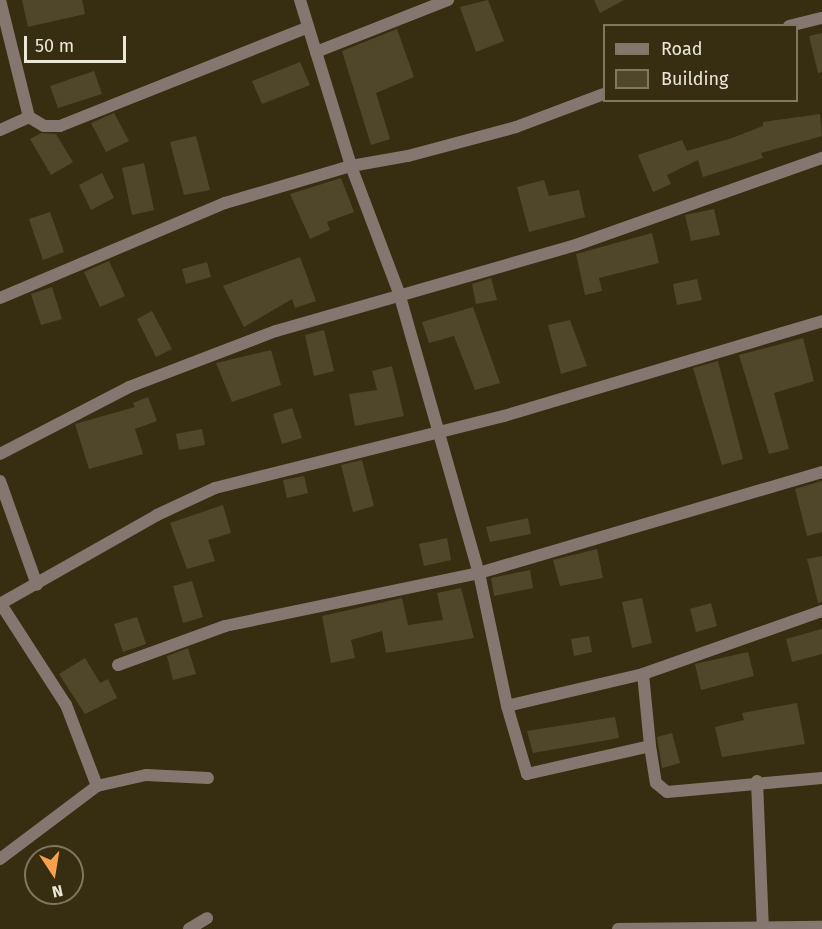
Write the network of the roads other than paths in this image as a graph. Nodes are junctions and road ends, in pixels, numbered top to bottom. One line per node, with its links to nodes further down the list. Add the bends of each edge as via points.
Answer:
1 (0, 0): 9 (street)
2 (300, 0): 6 (street)
3 (448, 0): 7 (street)
4 (822, 18): 5 (street)
5 (797, 24)
6 (306, 28): 7 (street); 9 (street, via 60,126 44,126)
7 (316, 52): 12 (street)
8 (603, 94): 12 (street, via 516,127 408,156)
9 (29, 117): 10 (street)
10 (0, 130)
11 (822, 158): 13 (street, via 576,245)
12 (351, 166): 13 (street); 14 (street, via 225,203)
13 (399, 292): 16 (street); 17 (street, via 149,378)
14 (0, 298)
15 (822, 321): 16 (street, via 504,416)
16 (436, 430): 20 (street); 21 (street, via 215,488 157,515)
17 (0, 454)
18 (822, 472): 20 (street)
19 (0, 481): 21 (street)
20 (479, 573): 24 (street, via 225,626); 26 (street)
21 (37, 585): 22 (street)
22 (1, 604): 31 (street, via 66,705)
23 (822, 611): 25 (street)
24 (118, 665)
25 (643, 674): 26 (street); 27 (street)
26 (507, 706): 27 (street, via 527,774 537,776)
27 (650, 746): 30 (street, via 656,783 667,792)
28 (208, 777): 31 (street, via 146,775)
29 (822, 778): 30 (street)
30 (757, 781): 34 (street)
31 (97, 786): 32 (street)
32 (0, 859)
33 (207, 918): 36 (street)
34 (763, 927): 35 (street); 37 (street)
35 (822, 927)
36 (189, 929)
37 (618, 929)

